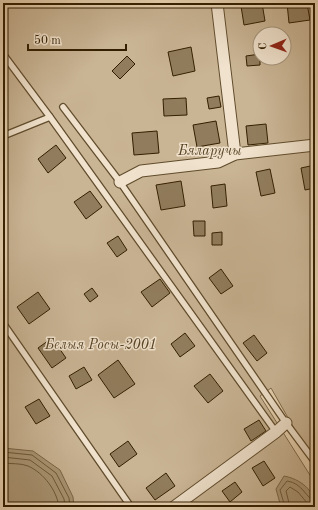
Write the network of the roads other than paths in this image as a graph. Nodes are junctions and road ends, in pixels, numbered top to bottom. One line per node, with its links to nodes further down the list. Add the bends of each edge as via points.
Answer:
1 (217, 3): 7 (street)
2 (3, 54): 4 (lane)
3 (63, 107): 8 (lane)
4 (50, 118): 5 (lane); 11 (lane)
5 (3, 136)
6 (315, 145): 7 (street)
7 (235, 154): 8 (street, via 218,162 141,171)
8 (120, 182): 10 (lane)
9 (3, 323): 13 (lane)
10 (286, 423): 11 (street); 12 (lane)
11 (276, 432): 14 (street)
12 (315, 462)
13 (131, 507)
14 (174, 507)

